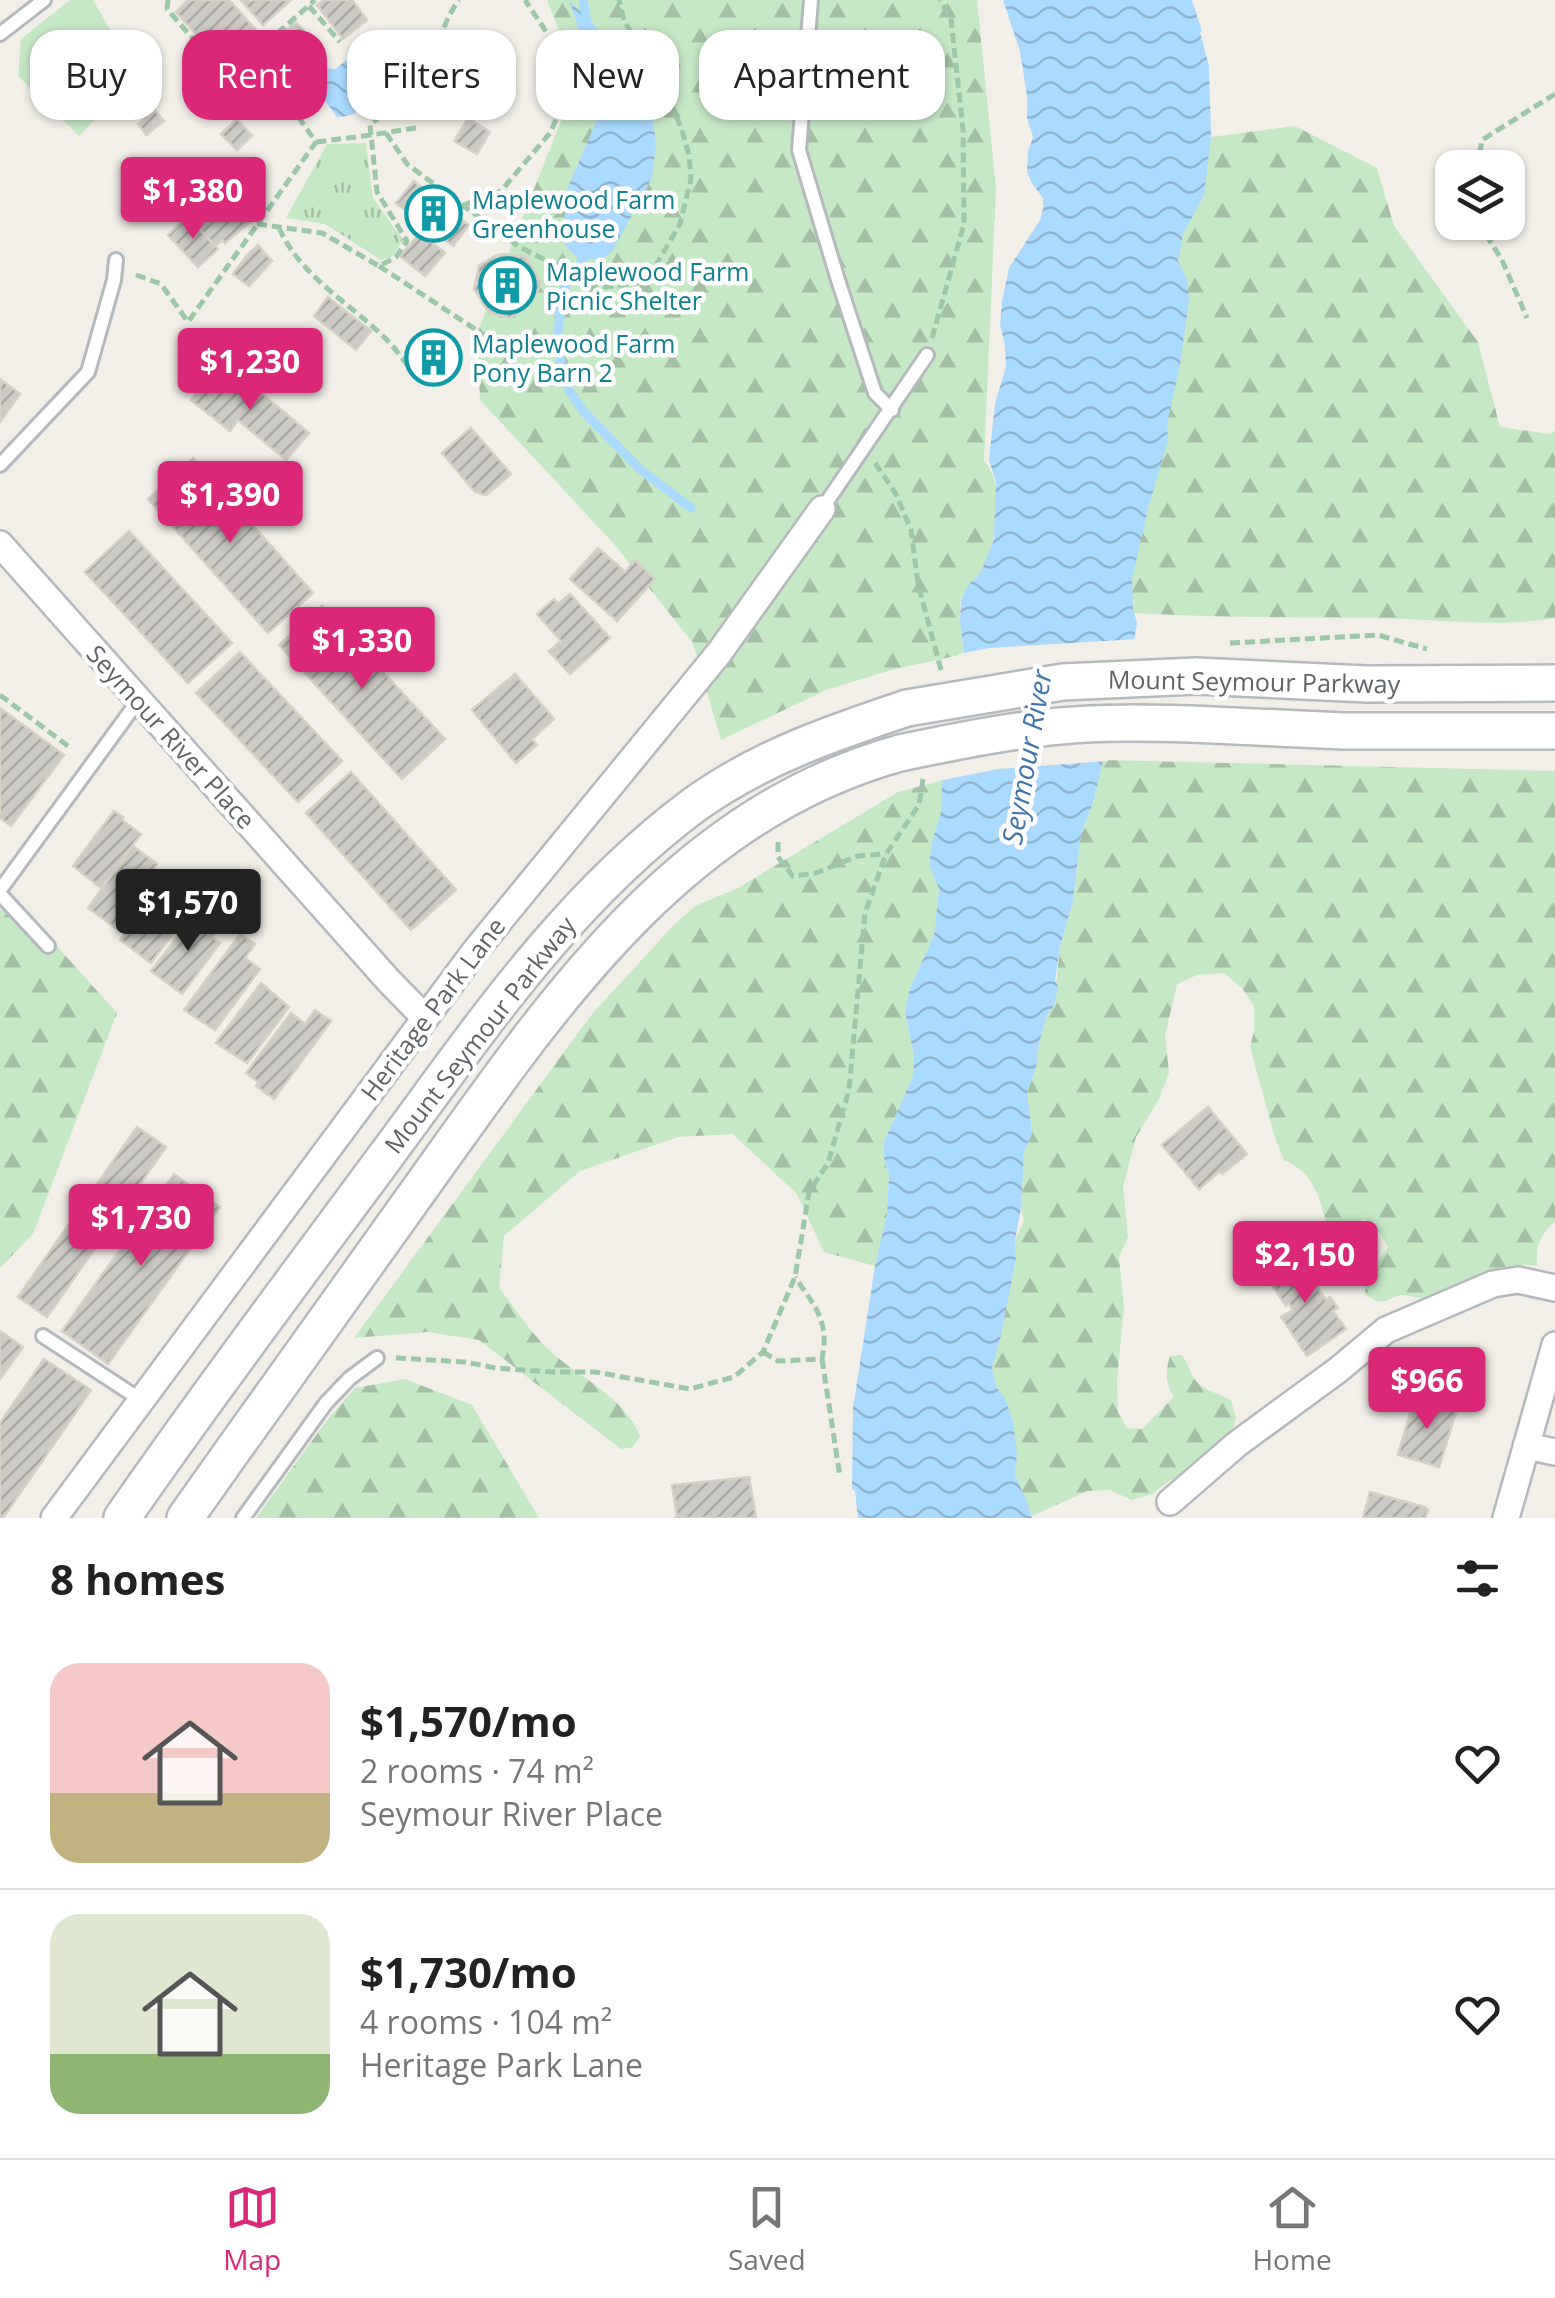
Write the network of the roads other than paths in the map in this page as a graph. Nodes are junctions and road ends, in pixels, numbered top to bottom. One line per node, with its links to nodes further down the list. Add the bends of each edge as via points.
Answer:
1 (44, 0): 3 (lane)
2 (812, 0): 6 (lane, via 799,150 875,393)
3 (0, 34)
4 (116, 260): 7 (lane, via 88,372)
5 (927, 355): 6 (lane)
6 (892, 410): 8 (lane)
7 (0, 465)
8 (822, 509): 15 (street, Heritage Park Lane, via 719,652)
9 (0, 544): 11 (street, Seymour River Place)
10 (1555, 683): 25 (main road, Mount Seymour Parkway, bridge, via 1196,676 1063,682 907,708 759,766 696,804 579,906 495,1007)
11 (138, 701): 13 (lane); 15 (street, Seymour River Place)
12 (1555, 730): 26 (main road, Mount Seymour Parkway, bridge, via 1061,726 971,738 913,762 834,776 782,802 672,880 578,976)
13 (0, 892): 14 (lane)
14 (48, 946)
15 (425, 1018): 20 (street, Heritage Park Lane)
16 (1555, 1288): 23 (street, via 1518,1280 1492,1284 1386,1330)
17 (43, 1336): 20 (lane)
18 (1555, 1345): 21 (street)
19 (378, 1358): 27 (lane, via 326,1403)
20 (140, 1400): 24 (street, Heritage Park Lane)
21 (1526, 1446): 22 (street); 28 (street)
22 (1555, 1452)
23 (1170, 1502)
24 (54, 1518)
25 (122, 1518)
26 (184, 1518)
27 (243, 1518)
28 (1506, 1518)

